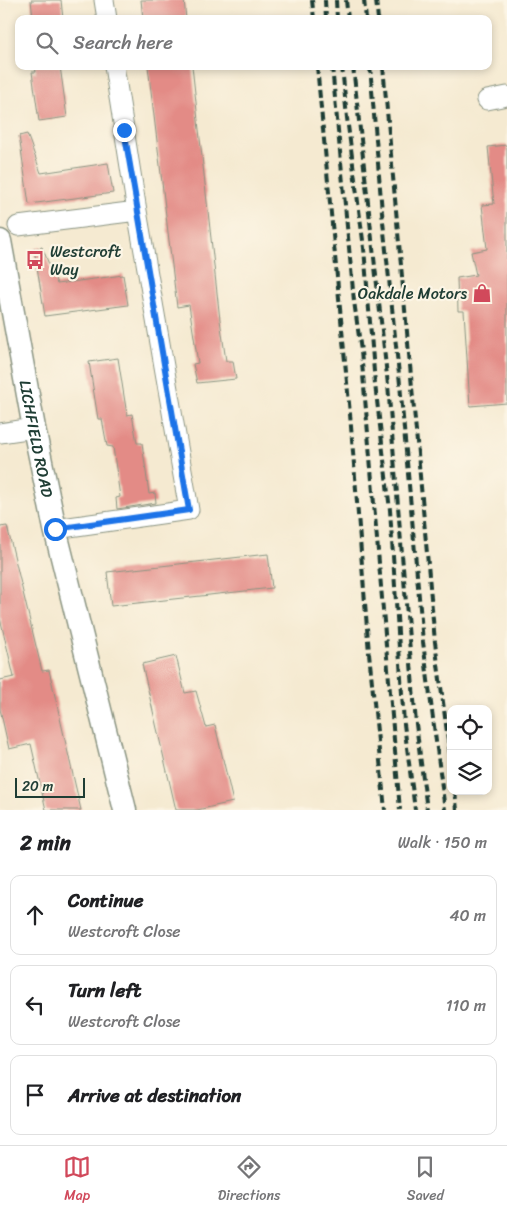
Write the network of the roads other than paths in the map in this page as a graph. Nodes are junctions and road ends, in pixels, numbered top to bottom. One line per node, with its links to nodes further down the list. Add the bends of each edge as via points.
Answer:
1 (104, 0): 2 (street)
2 (106, 15)
3 (115, 70): 6 (street)
4 (507, 96): 5 (street)
5 (487, 100)
6 (137, 210): 7 (street); 11 (street, via 189,510)
7 (18, 226)
8 (0, 241): 9 (street, LICHFIELD ROAD)
9 (34, 428): 10 (street); 11 (street, LICHFIELD ROAD)
10 (0, 433)
11 (55, 529): 12 (street, LICHFIELD ROAD)
12 (124, 810)

